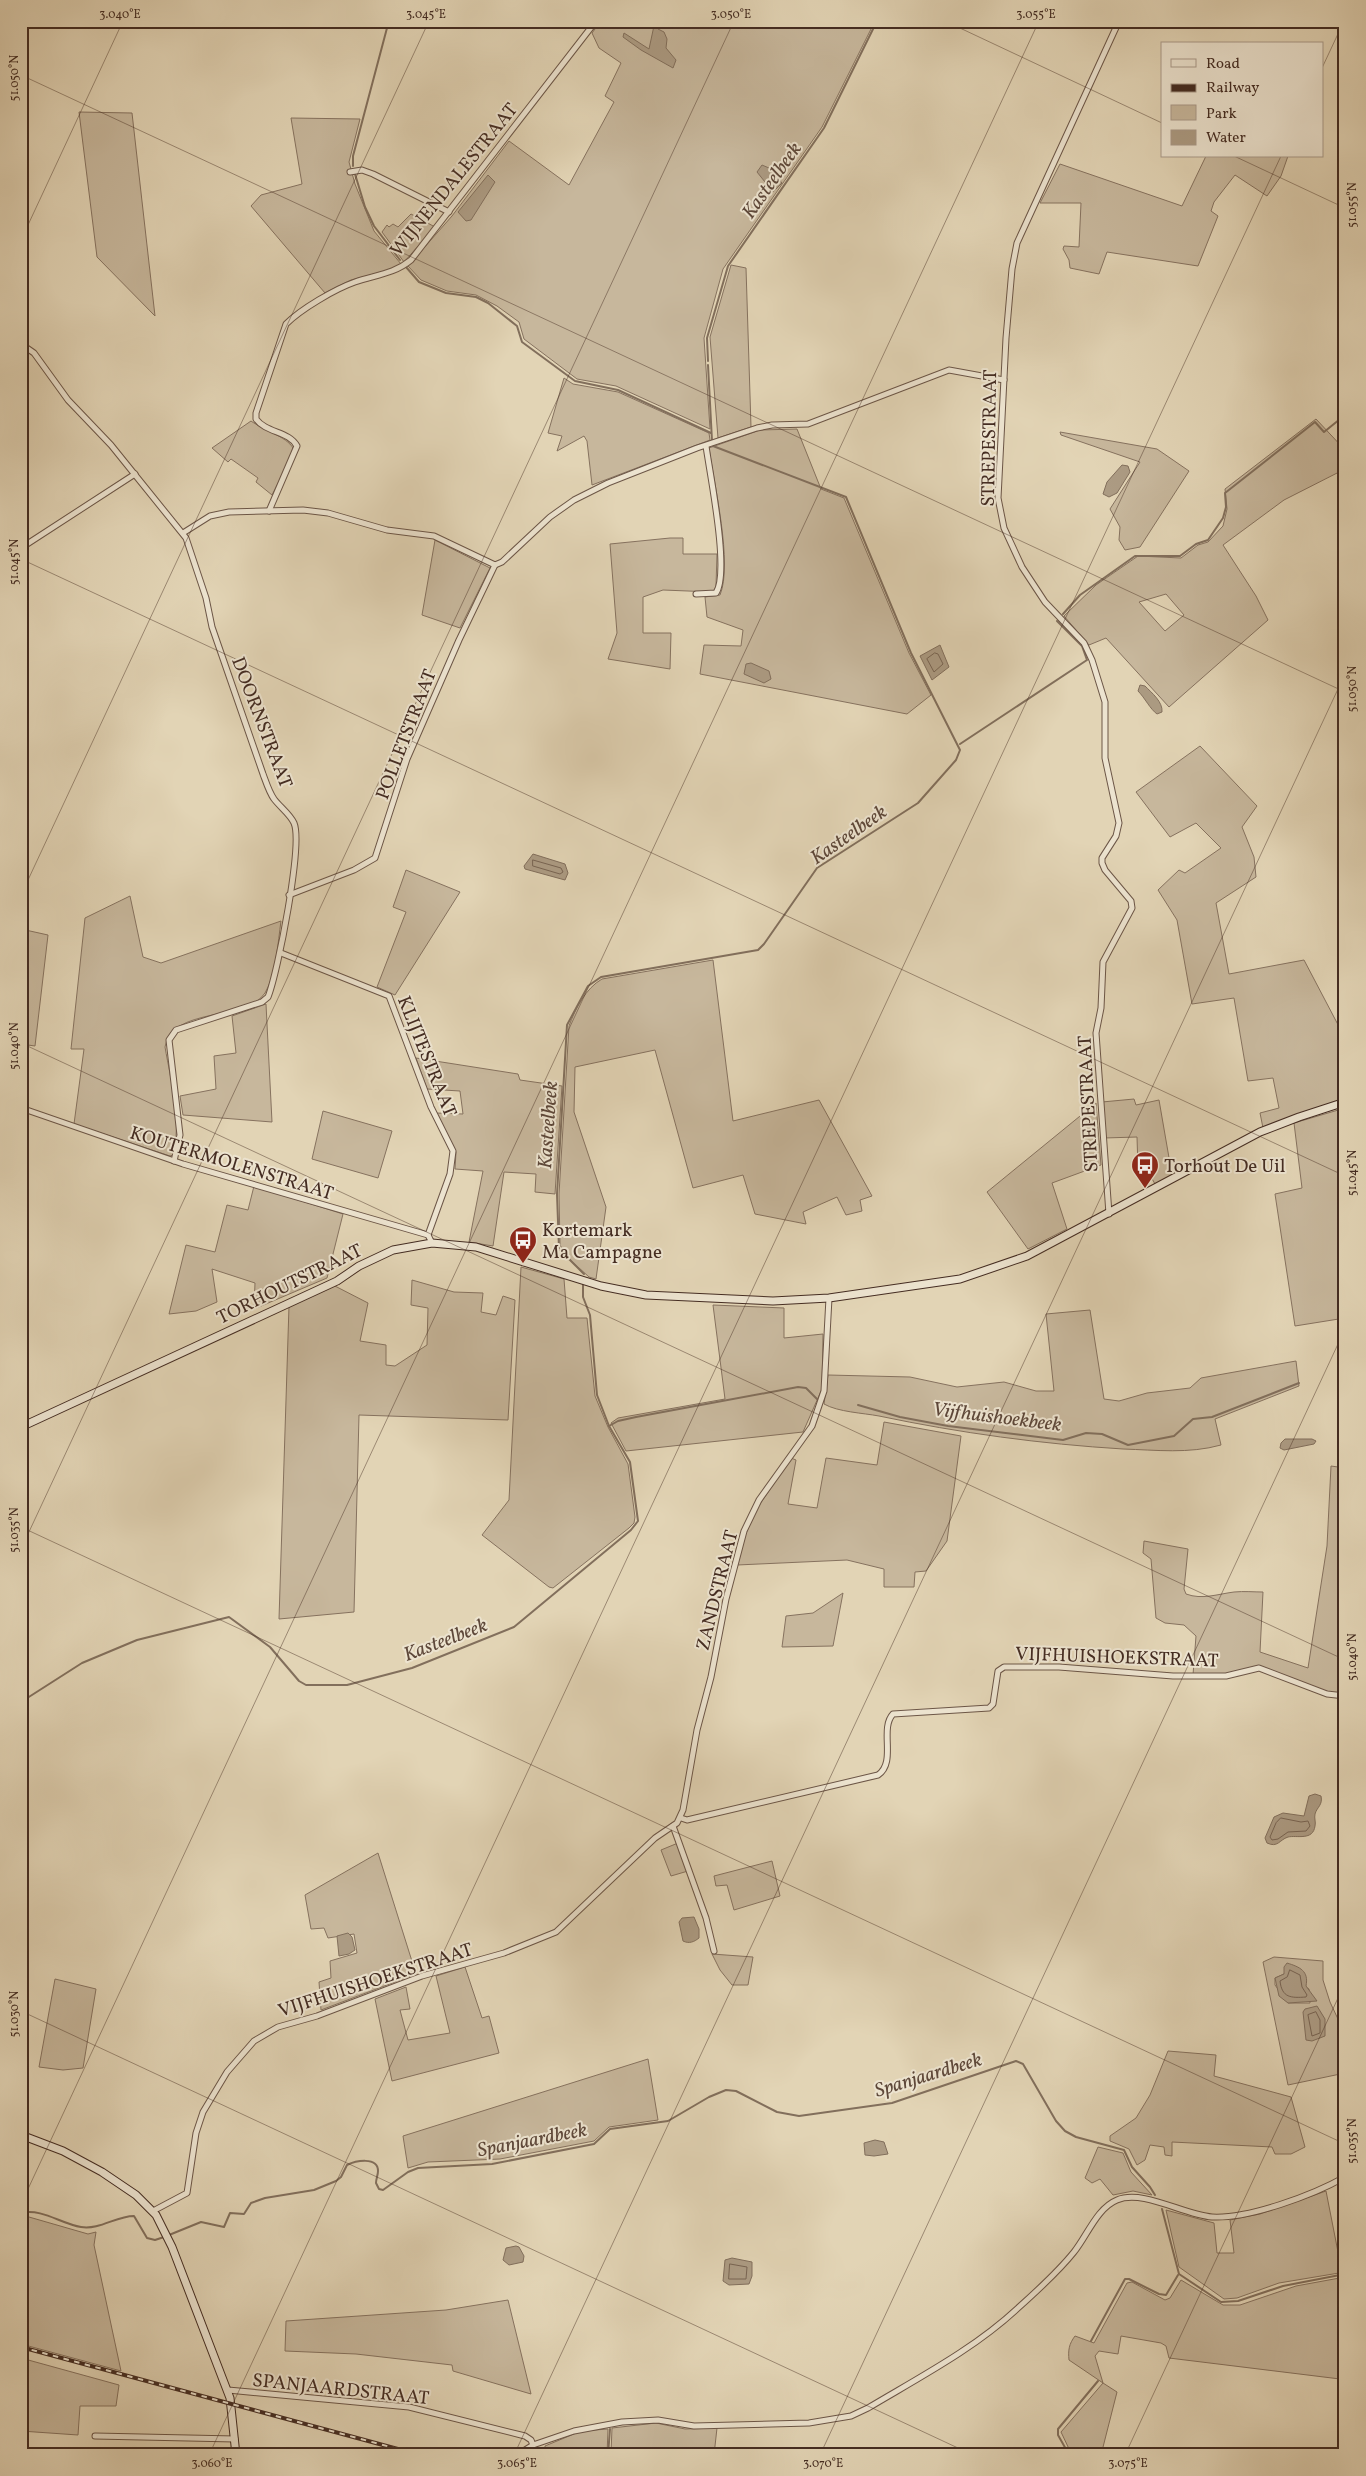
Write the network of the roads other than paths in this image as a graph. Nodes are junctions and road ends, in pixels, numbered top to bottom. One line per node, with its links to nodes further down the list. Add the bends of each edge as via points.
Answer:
1 (596, 21): 4 (street, WIJNENDALESTRAAT)
2 (1119, 21): 6 (street, STREPESTRAAT, via 1017,243 1012,269)
3 (350, 172): 4 (street, via 362,170 373,174)
4 (449, 212): 9 (street, WIJNENDALESTRAAT, via 406,264 342,288 286,324 256,419 292,439 297,446)
5 (21, 344): 8 (street, DOORNSTRAAT, via 34,353 68,400)
6 (1004, 380): 7 (street, POLLETSTRAAT, via 949,370 808,424 772,425); 19 (street, STREPESTRAAT, via 998,498 1004,528 1022,567 1044,602 1084,643 1092,660 1104,702 1105,758 1118,823 1116,836 1102,863 1104,870 1131,901 1132,908 1103,962 1101,1008 1096,1033)
7 (706, 446): 12 (street, POLLETSTRAAT, via 574,500); 13 (street, via 718,528 721,581 716,594)
8 (135, 474): 10 (street, DOORNSTRAAT); 11 (street)
9 (269, 511): 10 (street, via 210,516); 12 (street, via 328,512 387,530 434,536)
10 (183, 534): 14 (street, DOORNSTRAAT, via 263,774 273,797 294,823)
11 (21, 548)
12 (495, 565): 14 (street, POLLETSTRAAT, via 407,760 375,858 354,870)
13 (696, 594)
14 (290, 895): 15 (street, DOORNSTRAAT)
15 (281, 953): 18 (street, DOORNSTRAAT, via 271,990 262,1002 176,1030 169,1040 180,1135); 20 (street, KLIJTESTRAAT, via 389,996 431,1107 452,1151 450,1174)
16 (1345, 1102): 19 (street, TORHOUTSTRAAT, via 1260,1132)
17 (21, 1108): 18 (street, KOUTERMOLENSTRAAT)
18 (174, 1161): 20 (street, KOUTERMOLENSTRAAT)
19 (1109, 1214): 21 (street, TORHOUTSTRAAT, via 1027,1256 960,1279)
20 (430, 1239): 21 (street, TORHOUTSTRAAT, via 476,1247 584,1281 646,1295 774,1301); 22 (street, TORHOUTSTRAAT, via 393,1250 337,1281)
21 (829, 1298): 24 (street, ZANDSTRAAT, via 824,1391 812,1426 759,1500 744,1531 697,1730)
22 (21, 1427)
23 (1345, 1696): 24 (street, VIJFHUISHOEKSTRAAT, via 1327,1694 1259,1668 1226,1676 1173,1676 1004,1667 998,1671 993,1704 989,1708 893,1714 888,1725 885,1765 878,1775 687,1820)
24 (681, 1818): 25 (street, VIJFHUISHOEKSTRAAT)
25 (673, 1826): 26 (street, via 706,1918); 29 (street, VIJFHUISHOEKSTRAAT, via 655,1838 569,1922 546,1937 504,1953 422,1976 317,2016 278,2026 254,2041 232,2067 203,2112 196,2134 188,2194)
26 (714, 1951)
27 (21, 2136): 29 (street, via 62,2151 102,2172)
28 (1345, 2177): 33 (street, via 1257,2211 1214,2217 1138,2197 1118,2199 1093,2224 1074,2252 980,2341 851,2416 809,2423 694,2426 643,2420 587,2427)
29 (153, 2211): 30 (street, via 166,2232)
30 (228, 2390): 32 (street); 33 (street, SPANJAARDSTRAAT, via 409,2407 525,2436)
31 (95, 2436): 32 (street)
32 (235, 2439): 34 (street)
33 (535, 2444): 35 (street)
34 (236, 2455)
35 (516, 2455)

